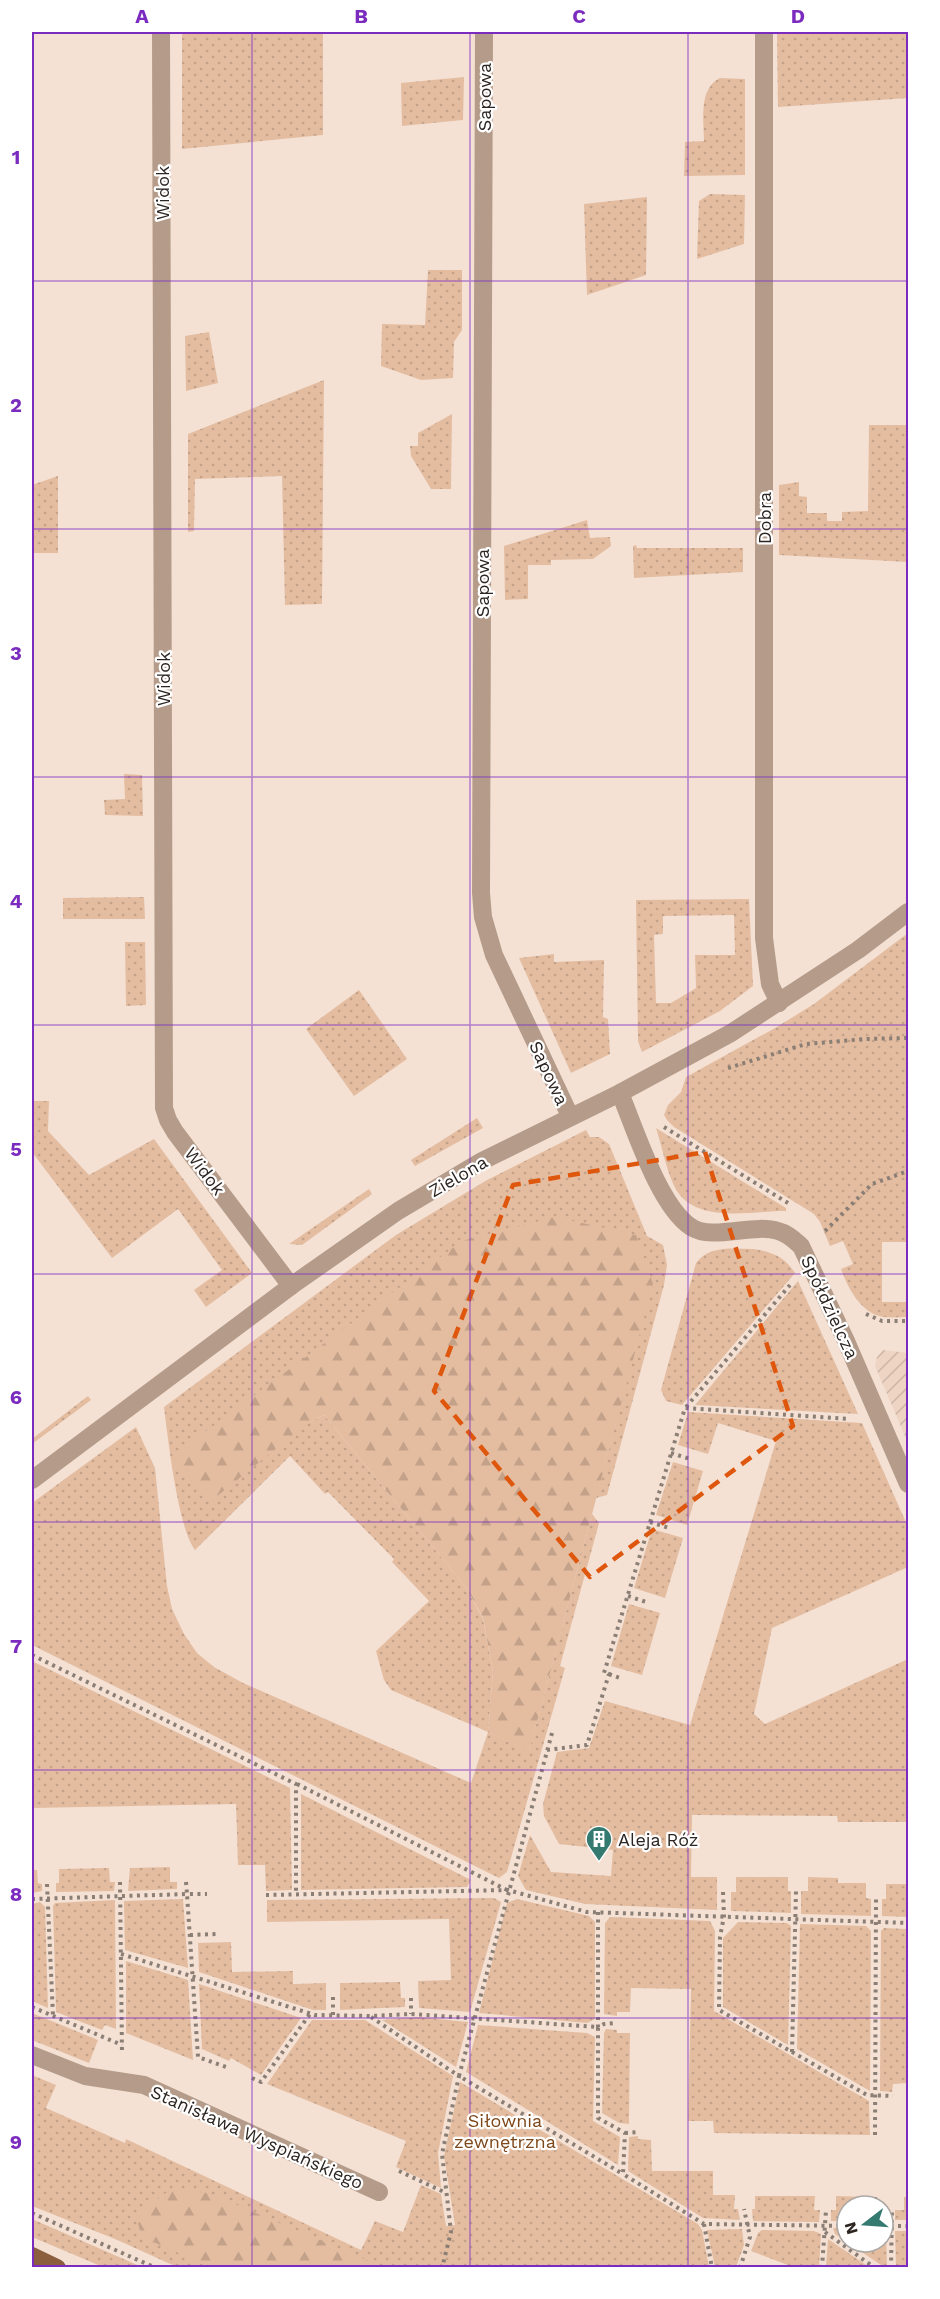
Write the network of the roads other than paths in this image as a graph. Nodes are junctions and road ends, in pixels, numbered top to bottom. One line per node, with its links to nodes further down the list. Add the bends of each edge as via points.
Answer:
1 (161, 32): 8 (street, Widok, via 164,1108 175,1132)
2 (484, 32): 7 (street, Sapowa, via 481,893 494,955)
3 (764, 32): 5 (street, Dobra, via 764,938 770,984)
4 (909, 912): 5 (street, Zielona)
5 (779, 1003): 6 (street, Zielona)
6 (620, 1093): 7 (street, Zielona); 10 (street, Spółdzielcza, via 660,1189 692,1229 778,1230 801,1246)
7 (570, 1116): 8 (street, Zielona, via 482,1161 407,1206)
8 (291, 1286): 9 (street, Zielona)
9 (32, 1480)
10 (909, 1484)
11 (32, 2055): 12 (street, Stanisława Wyspiańskiego, via 85,2076 144,2085)
12 (379, 2192)
13 (32, 2256): 14 (main road)
14 (57, 2268)

